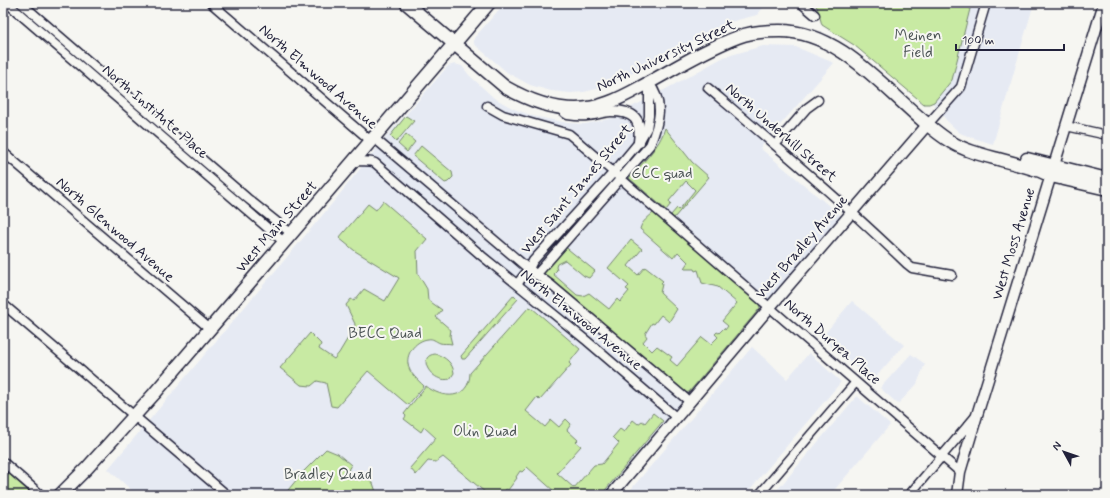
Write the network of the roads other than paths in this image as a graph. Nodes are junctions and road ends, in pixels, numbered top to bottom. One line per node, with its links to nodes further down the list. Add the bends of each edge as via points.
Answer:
1 (7, 3): 30 (street, North Institute Place)
2 (21, 3): 30 (street, North Institute Place, via 247,198)
3 (211, 3): 19 (street, North Elmwood Avenue)
4 (406, 3): 10 (main road, North University Street)
5 (489, 3): 10 (main road, West Main Street)
6 (801, 3): 9 (street)
7 (986, 3): 16 (street, West Bradley Avenue, via 961,87)
8 (1104, 3): 17 (street, West Moss Avenue)
9 (815, 15)
10 (453, 44): 15 (main road, North University Street, via 505,87 531,100); 19 (main road, West Main Street)
11 (649, 83): 15 (main road, North University Street, via 606,104 575,109); 16 (main road, North University Street, via 710,49 739,37 783,31 804,34 830,44 849,56); 20 (street, West Saint James Street, via 647,128); 26 (street, West Saint James Street, via 656,92 658,102 659,118 655,132 650,145)
12 (708, 88): 21 (street, North Underhill Street)
13 (818, 100): 21 (street, via 807,108)
14 (487, 106): 25 (street, North Duryea Place, via 503,115 569,134)
15 (557, 106): 20 (street, via 568,114 586,116 611,111 629,113 637,120 640,128)
16 (928, 124): 24 (main road, North University Street, via 947,140 974,152 1040,171); 29 (street, West Bradley Avenue)
17 (1066, 126): 18 (street); 24 (street, West Moss Avenue)
18 (1107, 135)
19 (372, 140): 23 (main road, West Main Street); 31 (street, North Elmwood Avenue)
20 (639, 142): 25 (street, West Saint James Street)
21 (775, 145): 29 (street, North Underhill Street)
22 (3, 152): 37 (street, North Glenwood Avenue)
23 (354, 161): 30 (main road, West Main Street); 34 (street, North Elmwood Avenue, via 375,163)
24 (1052, 170): 27 (main road); 28 (main road); 40 (street, West Moss Avenue)
25 (614, 172): 26 (street, North Duryea Place); 31 (street, West Saint James Street, via 533,261)
26 (621, 178): 32 (street, West Saint James Street); 36 (street, North Duryea Place)
27 (1107, 179)
28 (1107, 189)
29 (851, 213): 33 (street, North Underhill Street, via 912,268); 36 (street, West Bradley Avenue)
30 (288, 238): 37 (main road, West Main Street)
31 (529, 269): 32 (street, North Elmwood Avenue); 34 (street, West Saint James Street)
32 (536, 275): 39 (street, North Elmwood Avenue)
33 (952, 275)
34 (517, 284): 42 (street, North Elmwood Avenue)
35 (3, 304): 41 (street)
36 (770, 308): 38 (street, North Duryea Place); 39 (street, West Bradley Avenue)
37 (210, 329): 41 (main road, West Main Street)
38 (856, 382): 43 (street, North Duryea Place); 52 (street)
39 (690, 402): 42 (street, West Bradley Avenue)
40 (977, 415): 43 (street); 46 (street, West Moss Avenue)
41 (134, 416): 45 (main road, West Main Street); 50 (street)
42 (677, 418): 51 (street, West Bradley Avenue)
43 (942, 457): 46 (street, North Duryea Place); 53 (street)
44 (3, 462): 47 (street)
45 (87, 468): 48 (main road, West Main Street); 49 (main road, West Main Street)
46 (960, 472): 54 (street, West Moss Avenue)
47 (41, 495)
48 (60, 495)
49 (70, 495)
50 (227, 495)
51 (611, 495)
52 (760, 495)
53 (909, 495)
54 (957, 495)

